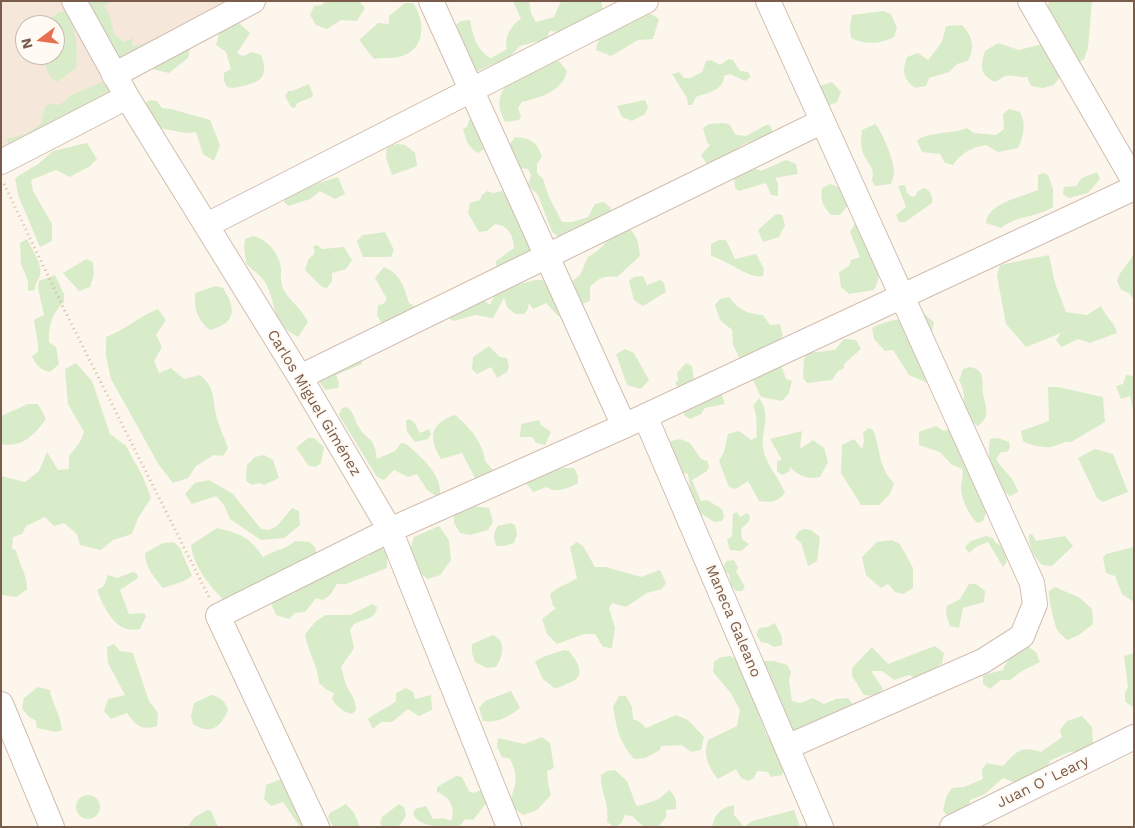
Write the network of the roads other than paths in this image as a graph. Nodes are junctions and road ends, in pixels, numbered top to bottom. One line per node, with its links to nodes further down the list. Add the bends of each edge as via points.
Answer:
1 (74, 1): 7 (street, Carlos Miguel Giménez)
2 (254, 1): 7 (street)
3 (431, 1): 8 (street, Maneca Galeano)
4 (646, 1): 8 (street)
5 (768, 1): 10 (street)
6 (1030, 1): 12 (street)
7 (114, 75): 9 (street, Carlos Miguel Giménez)
8 (472, 90): 14 (street); 15 (street, Maneca Galeano)
9 (127, 97): 11 (street); 14 (street, Carlos Miguel Giménez)
10 (822, 122): 15 (street); 16 (street)
11 (1, 162)
12 (1134, 181)
13 (1134, 188): 16 (street)
14 (207, 225): 17 (street, Carlos Miguel Giménez)
15 (548, 256): 17 (street); 18 (street, Maneca Galeano)
16 (902, 296): 18 (street); 22 (street, via 1032,583 1035,604 1022,636 983,661)
17 (300, 377): 19 (street, Carlos Miguel Giménez)
18 (634, 421): 19 (street); 22 (street, Maneca Galeano)
19 (390, 530): 24 (street, via 218,616); 25 (street, Carlos Miguel Giménez)
20 (1, 704): 23 (street)
21 (1134, 738): 27 (street, Juan O´Leary)
22 (787, 747): 26 (street, Maneca Galeano)
23 (52, 827)
24 (317, 827)
25 (509, 827)
26 (821, 827)
27 (952, 827)

